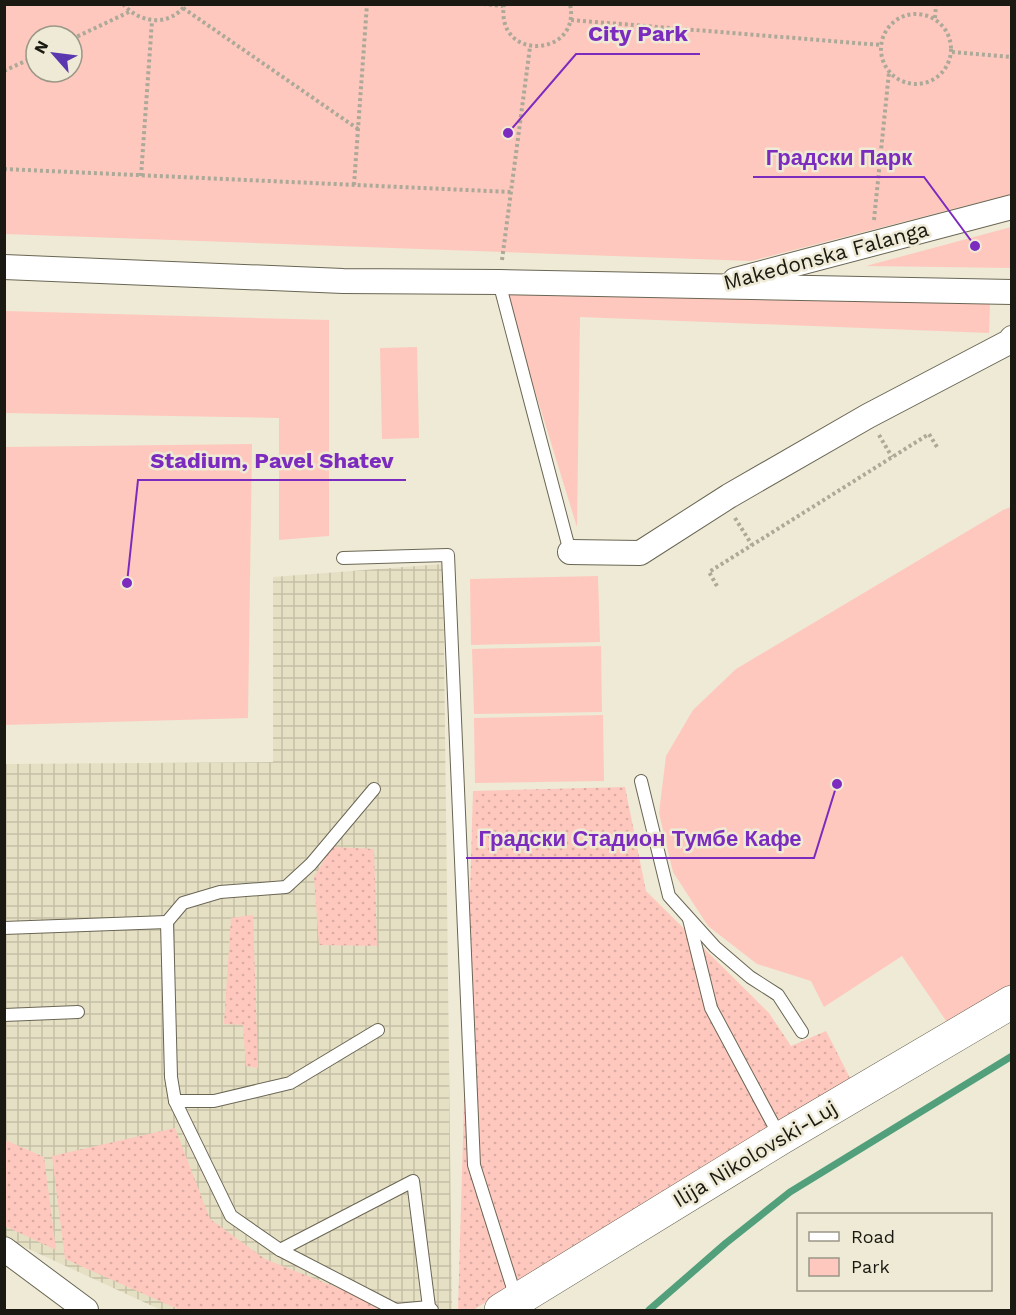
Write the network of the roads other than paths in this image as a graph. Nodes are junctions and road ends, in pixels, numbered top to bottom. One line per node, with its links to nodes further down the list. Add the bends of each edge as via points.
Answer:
1 (1011, 207): 4 (street, Makedonska Falanga)
2 (4, 267): 3 (street, via 343,281)
3 (499, 282): 4 (street); 7 (lane)
4 (710, 287): 5 (street)
5 (1011, 292)
6 (1011, 338): 7 (street, via 723,500 640,553)
7 (570, 552)
8 (343, 558): 23 (lane, via 448,555 474,1165)
9 (641, 781): 11 (lane, via 669,896)
10 (374, 789): 12 (lane, via 311,864 286,886 220,892 183,903)
11 (688, 916): 18 (lane, via 715,947 778,995); 20 (lane, via 711,1008)
12 (167, 922): 13 (lane); 19 (lane)
13 (4, 928)
14 (1011, 1002): 20 (street, Ilija Nikolovski-Luj)
15 (78, 1012): 16 (lane)
16 (4, 1015)
17 (378, 1030): 19 (lane, via 290,1083 214,1101)
18 (802, 1032)
19 (175, 1101): 22 (lane, via 231,1216)
20 (781, 1138): 23 (street, Ilija Nikolovski-Luj)
21 (4, 1249): 25 (street)
22 (280, 1250): 24 (lane, via 396,1310); 24 (lane, via 413,1181)
23 (509, 1305)
24 (431, 1309)
25 (86, 1311)

